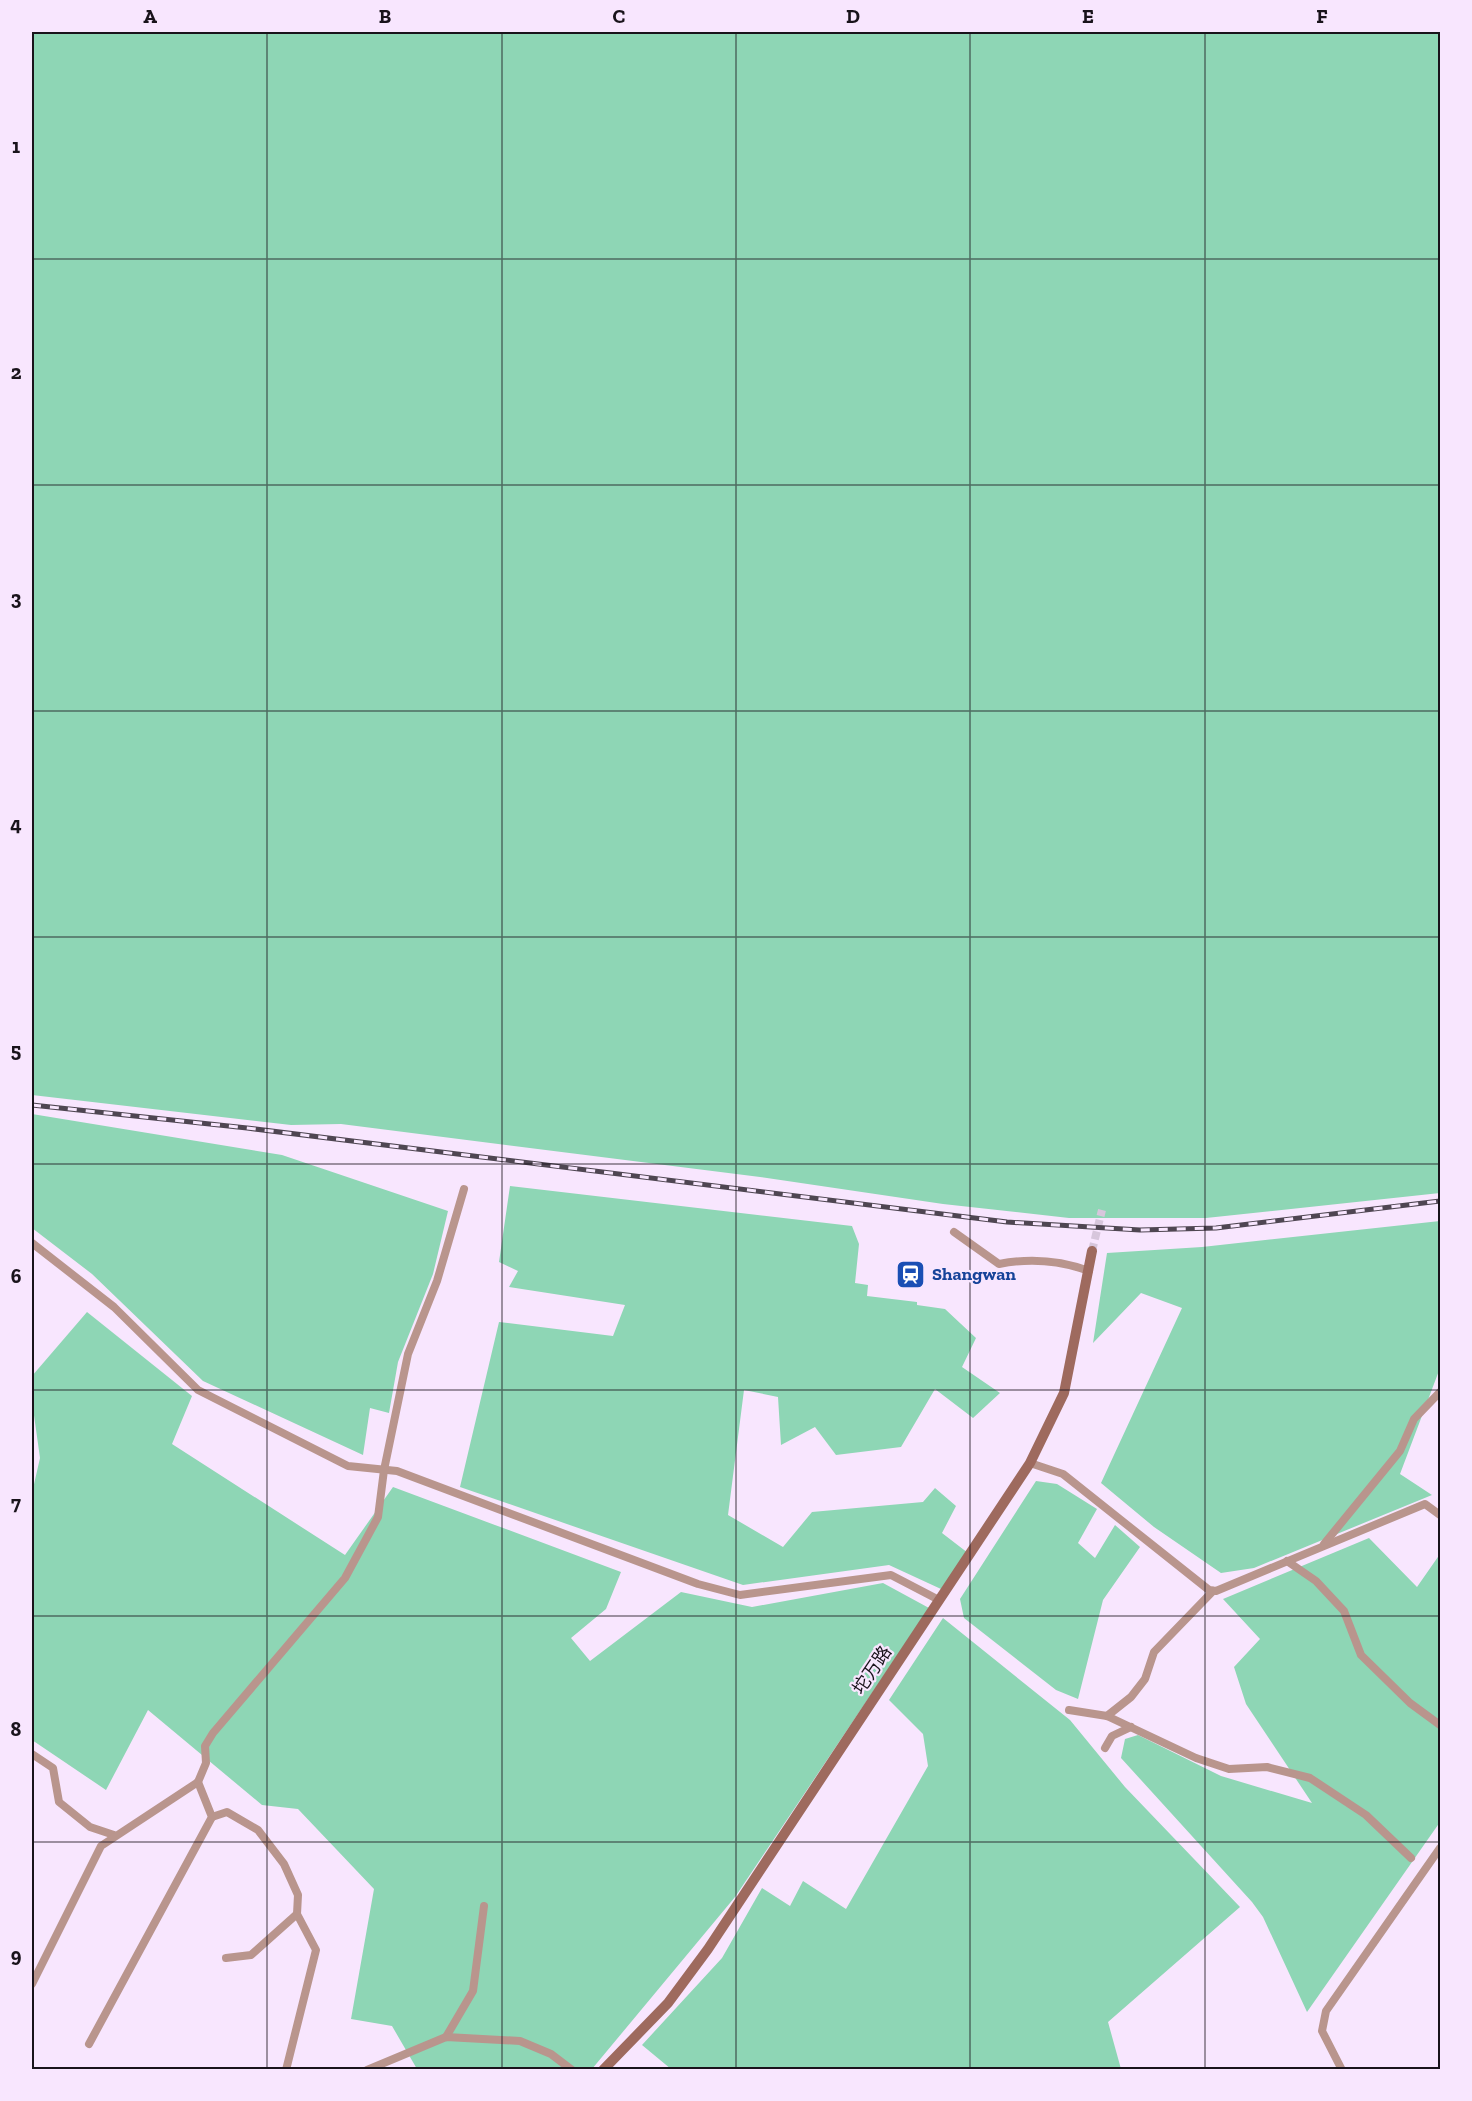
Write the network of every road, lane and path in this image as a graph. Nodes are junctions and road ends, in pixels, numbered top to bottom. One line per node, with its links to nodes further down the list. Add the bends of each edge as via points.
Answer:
1 (464, 1189): 8 (street, via 437,1281 408,1354)
2 (954, 1232): 5 (street, via 999,1264 1048,1261)
3 (32, 1243): 8 (street, via 114,1307 198,1390 348,1466)
4 (1092, 1251): 5 (main road, 坨万路)
5 (1089, 1271): 7 (main road, 坨万路, via 1064,1393)
6 (1440, 1392): 10 (street, via 1414,1419 1400,1451)
7 (1030, 1463): 12 (street, via 1063,1474); 13 (main road, 坨万路)
8 (384, 1470): 13 (street, via 397,1471 698,1584 740,1595 891,1575); 20 (street, via 378,1517 345,1578 213,1733 205,1746 206,1763)
9 (1440, 1515): 10 (street, via 1425,1504)
10 (1323, 1545): 11 (street)
11 (1287, 1561): 12 (street); 16 (street, via 1316,1581 1344,1611 1361,1655 1410,1703)
12 (1213, 1591): 15 (street, via 1154,1652 1145,1679 1131,1697)
13 (939, 1600): 34 (main road, 坨万路, via 708,1949 668,2002)
14 (1069, 1710): 15 (street)
15 (1107, 1716): 17 (street)
16 (1440, 1725)
17 (1131, 1727): 18 (street, via 1112,1736); 24 (street, via 1196,1758 1229,1768 1267,1767 1310,1778 1366,1815)
18 (1105, 1748)
19 (32, 1754): 22 (street, via 53,1768 59,1802 90,1827)
20 (198, 1782): 21 (street); 22 (street)
21 (212, 1817): 26 (street, via 227,1812 258,1830 284,1864 298,1895); 30 (street)
22 (114, 1835): 28 (street, via 101,1846)
23 (1440, 1848): 35 (street, via 1326,2011 1322,2031)
24 (1411, 1858)
25 (484, 1906): 29 (street, via 473,1991)
26 (297, 1914): 27 (street, via 251,1955); 31 (street, via 316,1950)
27 (226, 1958)
28 (32, 1984)
29 (446, 2037): 32 (street); 33 (street, via 520,2041 551,2054)
30 (89, 2044)
31 (286, 2070)
32 (367, 2070)
33 (572, 2070)
34 (603, 2070)
35 (1342, 2070)

